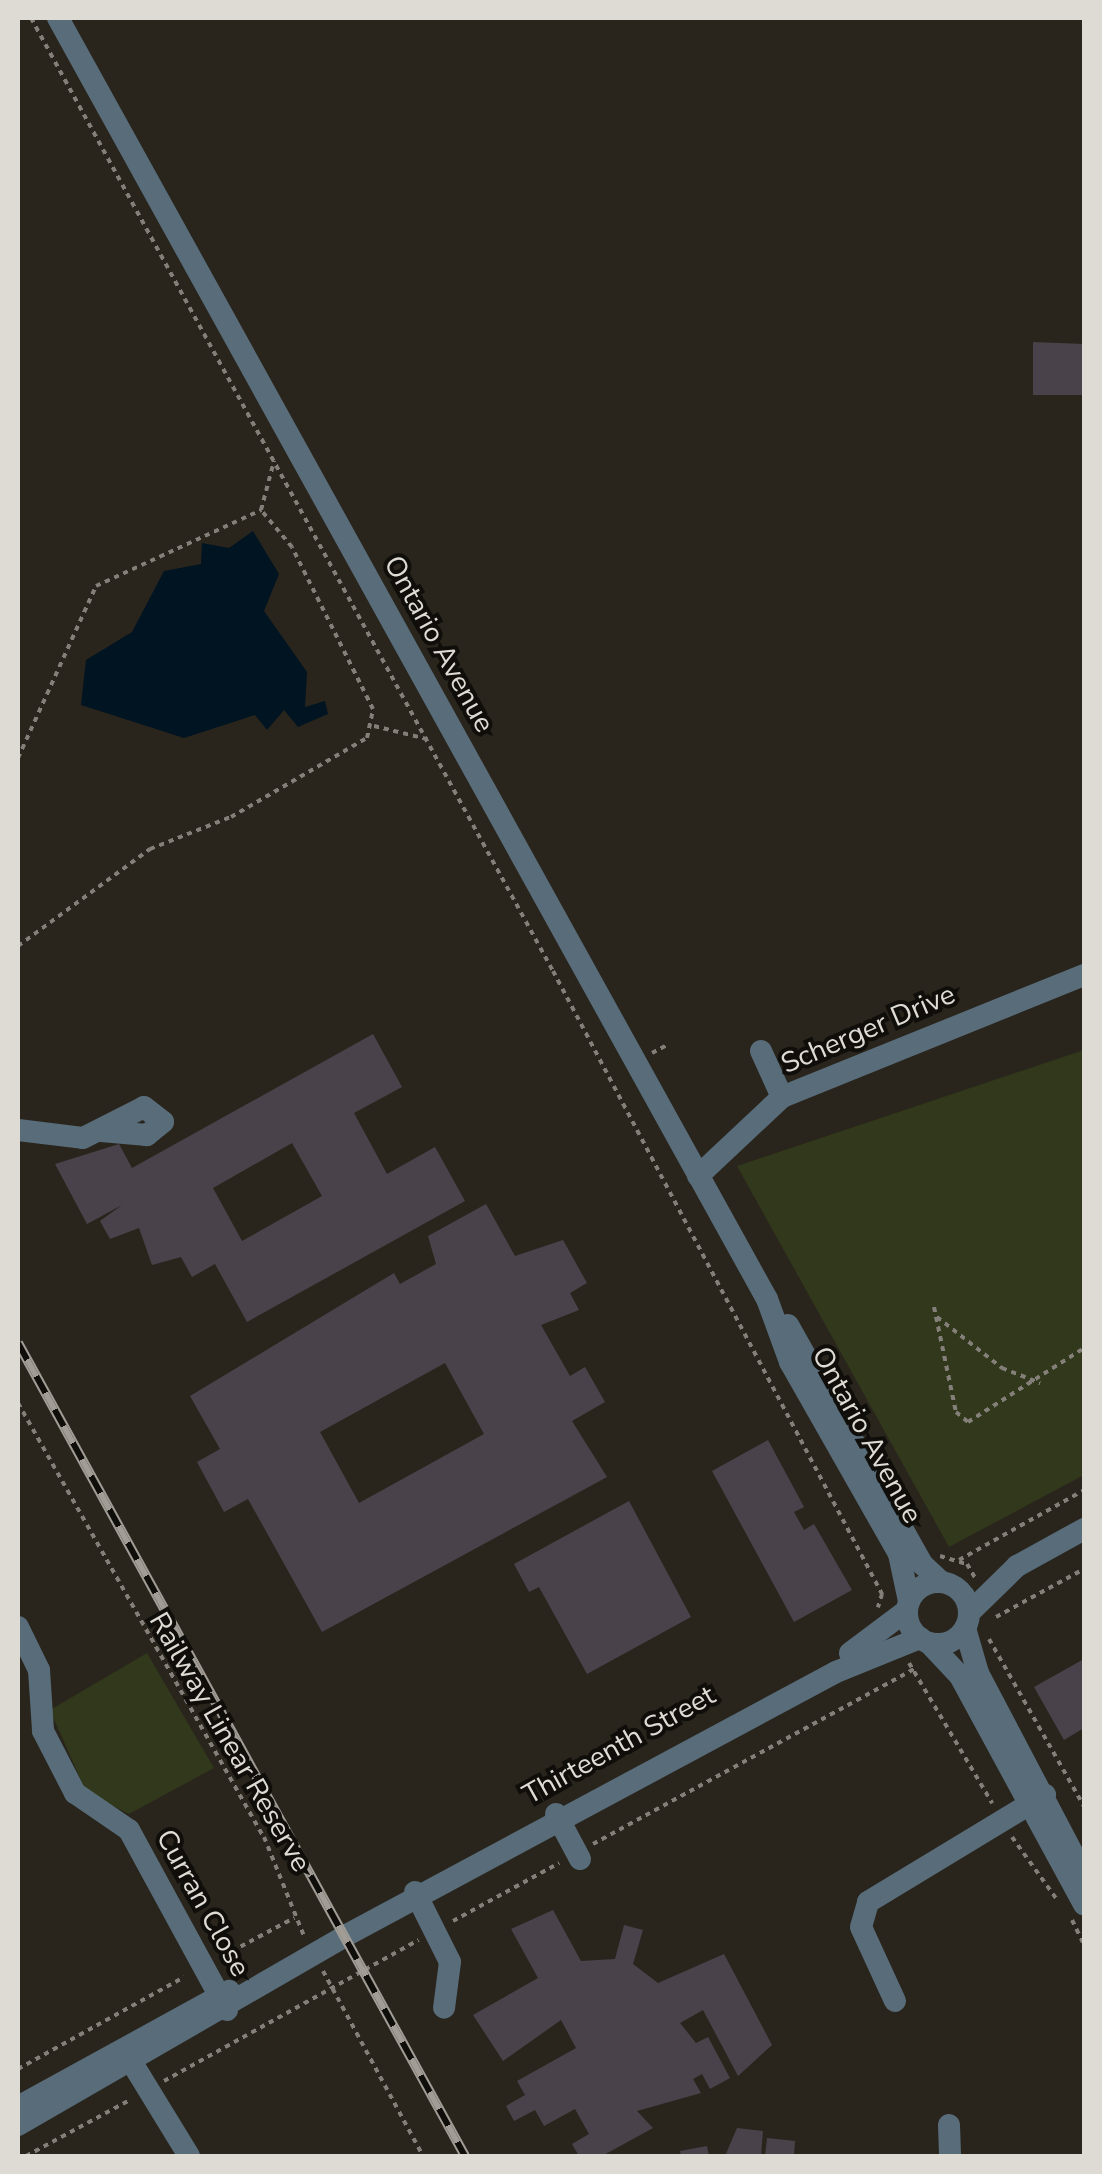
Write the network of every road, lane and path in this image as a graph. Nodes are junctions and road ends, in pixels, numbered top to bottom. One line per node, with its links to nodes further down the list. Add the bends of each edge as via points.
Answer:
1 (31, 18): 3 (path)
2 (58, 18): 14 (street, Ontario Avenue)
3 (274, 460): 4 (path); 6 (path)
4 (261, 510): 5 (path, via 300,562); 7 (path, via 96,586)
5 (374, 726): 6 (path); 8 (path, via 316,771 150,849)
6 (429, 740): 31 (path)
7 (18, 758)
8 (18, 946)
9 (1084, 975): 11 (street, Scherger Drive)
10 (761, 1051): 11 (street)
11 (782, 1097): 14 (street, Scherger Drive)
12 (18, 1130): 13 (street, via 67,1139)
13 (101, 1131)
14 (698, 1176): 15 (street, Ontario Avenue)
15 (767, 1299): 26 (street, Ontario Avenue, via 922,1564); 27 (street, Ontario Avenue, via 790,1362 898,1554)
16 (934, 1307): 17 (path)
17 (937, 1318): 19 (path, via 1002,1368); 19 (path, via 960,1418 978,1422)
18 (1084, 1348): 19 (path)
19 (1040, 1383)
20 (18, 1402): 40 (path, Railway Linear Reserve, via 255,1820 298,1903)
21 (1084, 1490): 23 (path)
22 (1084, 1528): 24 (street)
23 (959, 1560)
24 (1017, 1566): 26 (street, Thirteenth Street); 29 (street)
25 (1084, 1569): 28 (path)
26 (946, 1583): 27 (street, Thirteenth Street); 29 (street, Ontario Avenue)
27 (908, 1606): 31 (street, Thirteenth Street)
28 (996, 1617)
29 (967, 1621): 31 (street); 33 (street, via 978,1673)
30 (18, 1627): 44 (street, Curran Close, via 38,1670 42,1730 75,1793 124,1824)
31 (909, 1639): 32 (path); 33 (street, via 960,1676); 34 (street, Thirteenth Street)
32 (918, 1667): 35 (path); 36 (path)
33 (1038, 1800): 35 (street); 37 (street); 39 (street)
34 (559, 1819): 36 (street); 38 (street, Thirteenth Street)
35 (1002, 1822): 42 (path); 46 (street, via 868,1902 861,1927)
36 (578, 1856): 41 (path)
37 (1084, 1875)
38 (417, 1897): 41 (street); 43 (street, Thirteenth Street)
39 (1084, 1904)
40 (295, 1918): 43 (path, Railway Linear Reserve); 44 (path)
41 (434, 1931): 45 (path); 48 (street, via 450,1962)
42 (1084, 1945)
43 (314, 1953): 45 (path, Railway Linear Reserve); 47 (street, Thirteenth Street)
44 (204, 1966): 47 (street, Curran Close); 50 (path)
45 (331, 1989): 51 (path); 57 (path, Railway Linear Reserve)
46 (894, 2001)
47 (224, 2003): 49 (street, Thirteenth Street)
48 (444, 2008)
49 (132, 2053): 51 (street); 52 (street, Thirteenth Street); 54 (street, Thirteenth Street)
50 (18, 2070)
51 (151, 2088): 55 (path); 56 (street)
52 (18, 2107)
53 (949, 2125): 58 (street)
54 (18, 2126)
55 (26, 2156)
56 (189, 2156)
57 (423, 2156)
58 (950, 2156)

